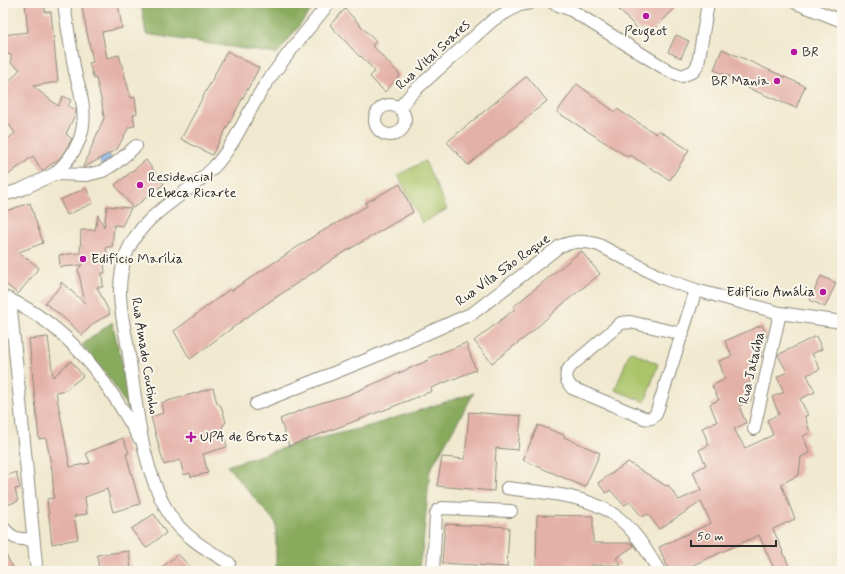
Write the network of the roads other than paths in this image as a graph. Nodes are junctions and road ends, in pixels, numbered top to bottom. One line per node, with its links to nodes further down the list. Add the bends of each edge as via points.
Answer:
1 (64, 3): 10 (street, via 84,111 83,126 75,151 68,162)
2 (329, 3): 19 (street, Rua Amado Coutinho, via 276,70 226,153 199,181 158,212 141,230 128,250 122,268 122,316)
3 (530, 3): 8 (street, Rua Vital Soares, via 513,8 493,20 413,92)
4 (553, 3): 5 (street, via 571,10 669,71 682,76 694,71 698,64)
5 (708, 3)
6 (796, 3): 7 (street)
7 (842, 21)
8 (399, 108)
9 (136, 146): 10 (street, via 103,171 87,175)
10 (54, 174): 11 (street)
11 (3, 195)
12 (696, 290): 14 (street, Rua Vila São Roque); 16 (street); 17 (street, Rua Vila São Roque, via 662,278 589,241 571,242 560,246 473,313 364,361)
13 (7, 298): 19 (street, via 53,326 92,364 108,384); 23 (street)
14 (780, 313): 15 (street, Rua Vila São Roque); 18 (street, Rua Jataúba)
15 (842, 322)
16 (683, 334): 16 (street, via 630,322 621,323 567,370 568,383 572,388 650,419 656,414)
17 (256, 404)
18 (754, 428)
19 (144, 446): 24 (street, Rua Amado Coutinho, via 150,469 170,515 186,534)
20 (507, 488): 27 (street, via 601,507 615,515 631,531)
21 (511, 511): 26 (street, via 442,508 438,510)
22 (3, 527): 23 (street, via 12,538)
23 (33, 539): 25 (street)
24 (228, 563)
25 (36, 564)
26 (433, 571)
27 (659, 571)

